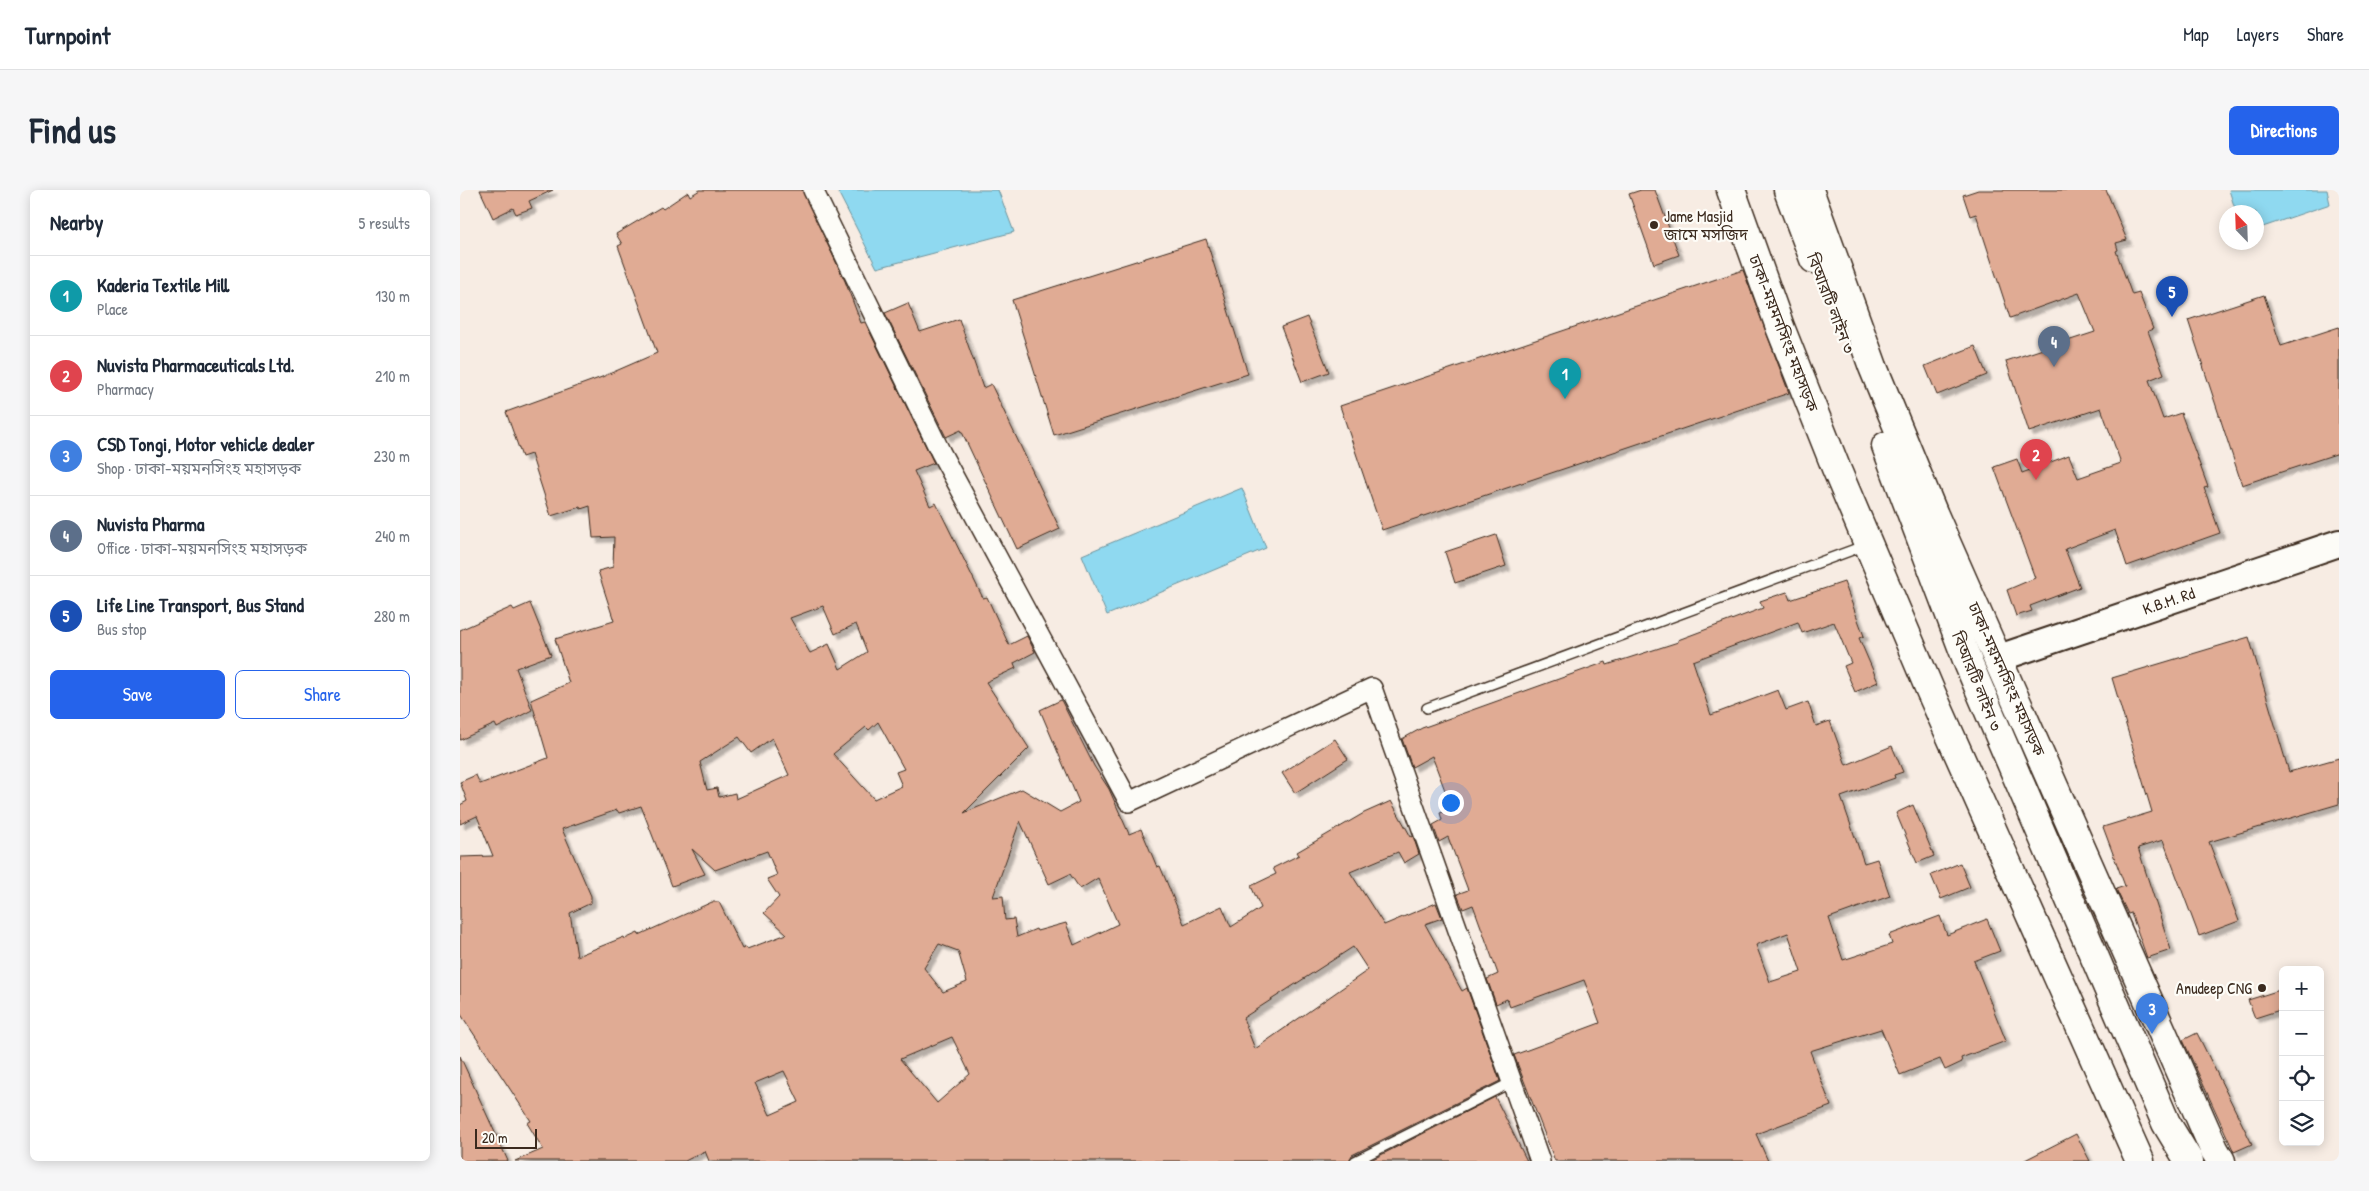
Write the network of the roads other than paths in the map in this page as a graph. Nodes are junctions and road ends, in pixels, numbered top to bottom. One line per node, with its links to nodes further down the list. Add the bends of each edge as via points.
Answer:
1 (812, 190): 9 (street, via 941,453 1129,802 1372,688)
2 (1731, 190): 6 (highway, ঢাকা-ময়মনসিংহ মহাসড়ক, via 1780,328)
3 (1788, 190): 13 (highway, বিআরটি লাইন ৩, via 1969,665 2166,1123)
4 (1809, 190): 7 (highway, ঢাকা-ময়মনসিংহ মহাসড়ক, via 1873,368 1934,515)
5 (2339, 543): 7 (street, K.B.M. Rd)
6 (1869, 544): 8 (lane); 12 (highway, ঢাকা-ময়মনসিংহ মহাসড়ক)
7 (1999, 658): 14 (highway, ঢাকা-ময়মনসিংহ মহাসড়ক)
8 (1427, 708)
9 (1512, 1082): 10 (lane); 11 (street)
10 (1355, 1161)
11 (1540, 1161)
12 (2140, 1161)
13 (2189, 1161)
14 (2221, 1161)

